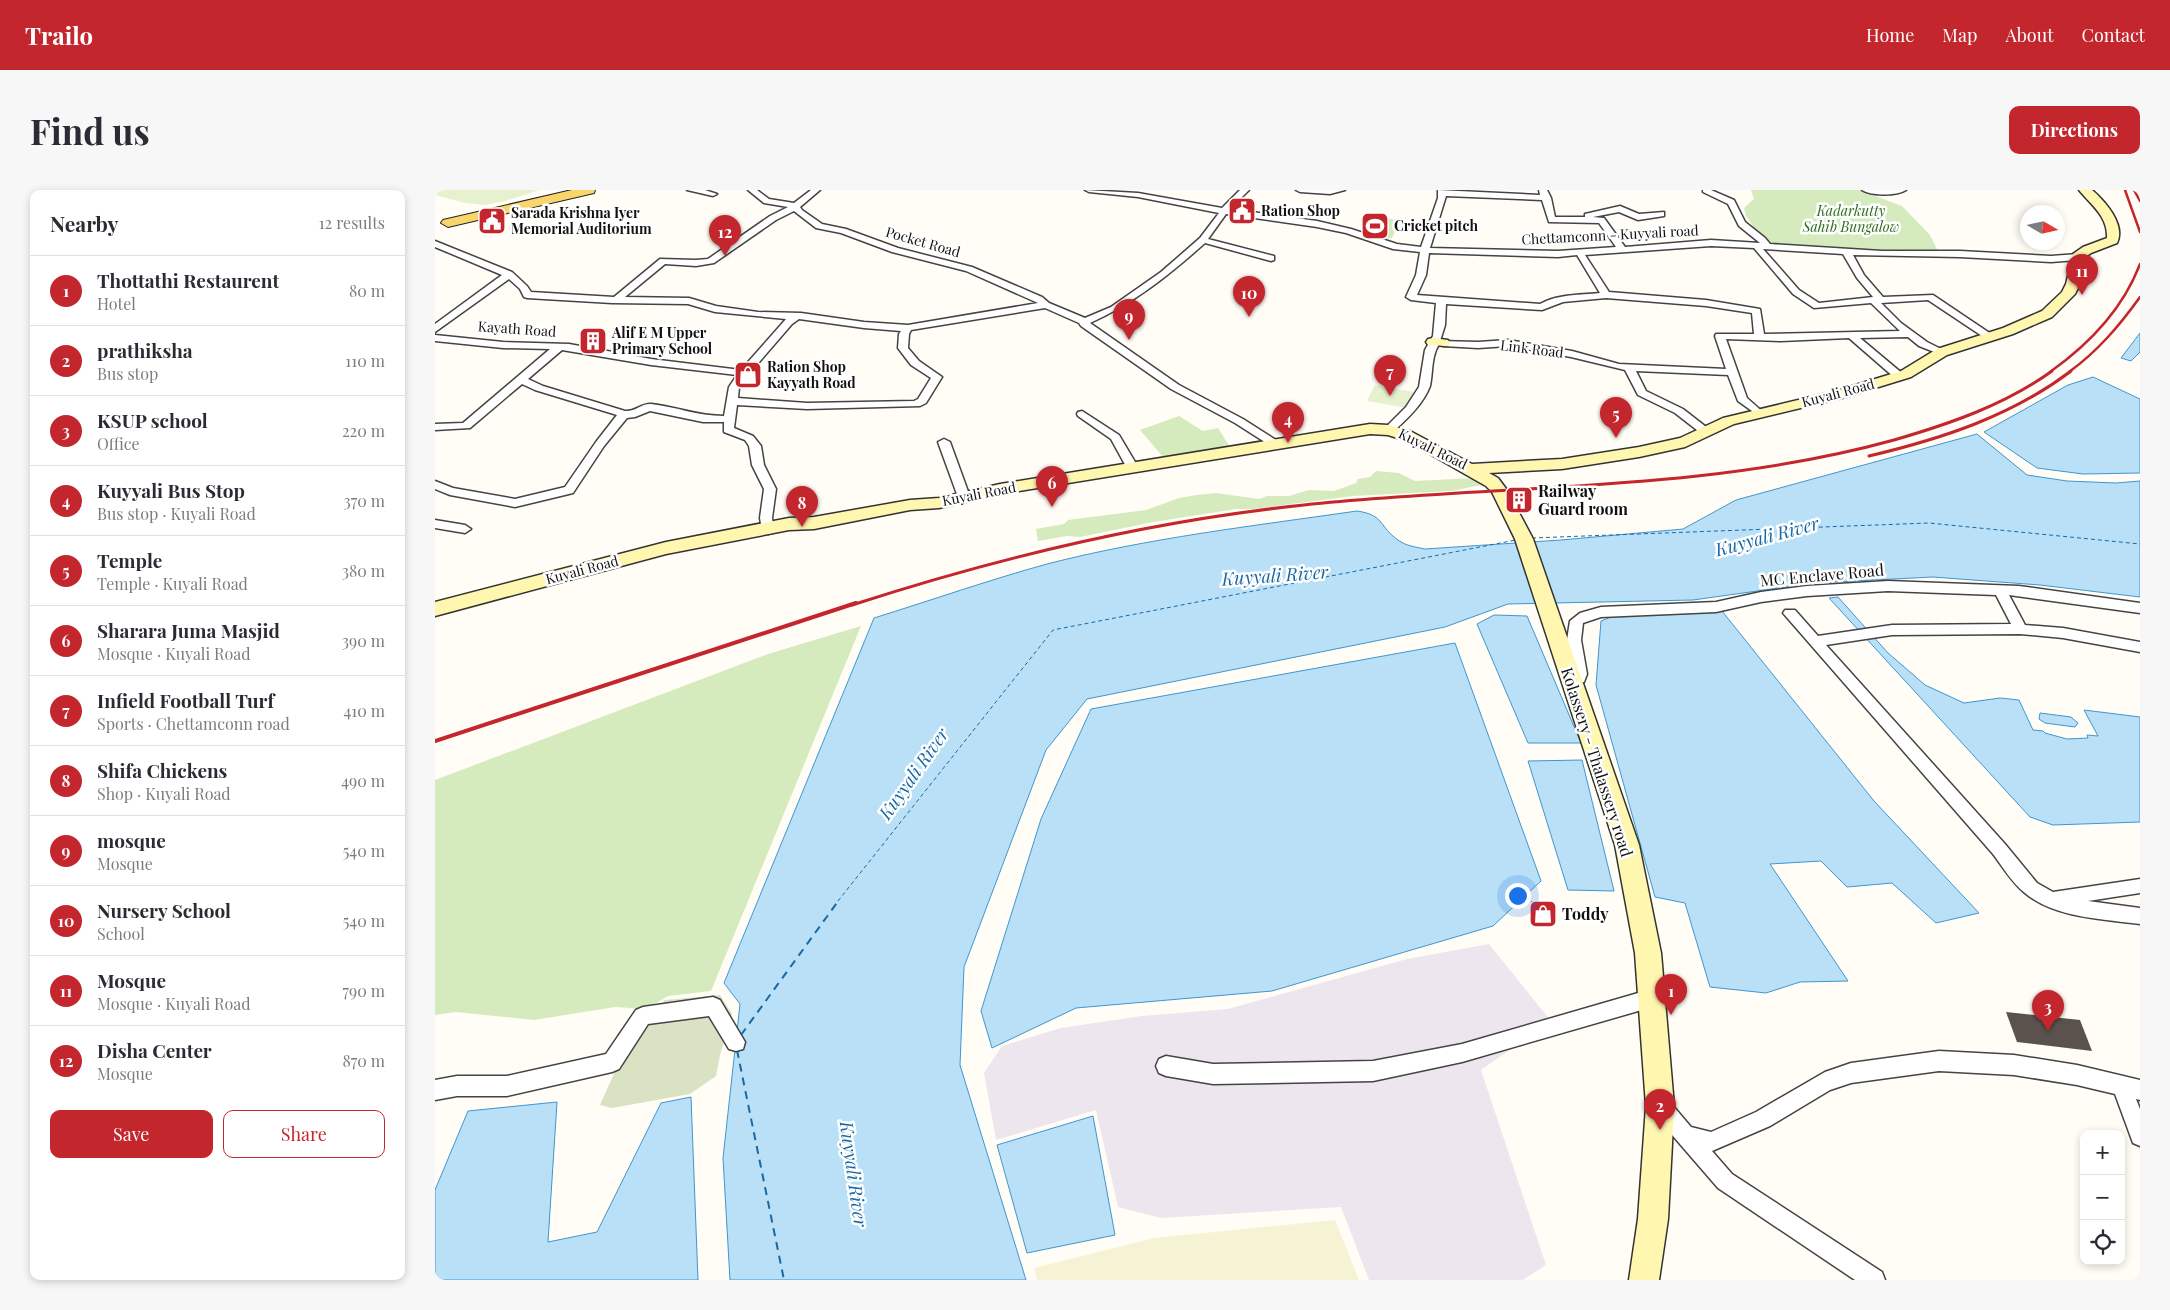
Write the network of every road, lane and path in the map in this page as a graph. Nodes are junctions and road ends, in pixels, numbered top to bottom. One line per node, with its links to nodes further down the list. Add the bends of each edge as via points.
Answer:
1 (589, 190): 20 (main road, via 483,215)
2 (691, 190): 14 (street)
3 (752, 190): 16 (street, via 767,201)
4 (816, 190): 16 (street)
5 (1089, 190): 17 (street, Chettamconn - Kuyyali road, via 1138,195)
6 (1245, 190): 17 (street)
7 (1300, 190): 8 (street)
8 (1341, 190)
9 (1707, 190): 23 (street, via 1731,202 1741,222 1762,239)
10 (1866, 190): 11 (street)
11 (1902, 190)
12 (2085, 190): 28 (main road, via 2107,217 2114,236 2113,240)
13 (1443, 191): 15 (street, via 1502,198); 25 (street)
14 (713, 194)
15 (1545, 194): 19 (street, via 1552,220)
16 (796, 206): 32 (street, via 711,261 663,261); 35 (street, Pocket Road, via 819,226 843,231 906,254 969,269)
17 (1224, 211): 21 (street); 25 (street, Chettamconn - Kuyyali road, via 1317,224 1388,245)
18 (1661, 214): 19 (street, via 1638,217 1620,210)
19 (1575, 220): 24 (street, via 1601,220)
20 (440, 221)
21 (1203, 240): 29 (street); 37 (street, via 1149,286 1114,309)
22 (435, 244): 30 (street)
23 (1762, 245): 24 (street, Chettamconn - Kuyyali road, via 1704,243); 26 (street, Chettamconn - Kuyyali road); 33 (street, via 1759,250 1796,292 1817,306)
24 (1622, 249): 27 (street, Chettamconn - Kuyyali road)
25 (1425, 250): 27 (street, Chettamconn - Kuyyali road, via 1512,254); 34 (street, via 1421,275 1411,297)
26 (1846, 251): 28 (street, Chettamconn - Kuyyali road, via 2045,259); 33 (street)
27 (1579, 252): 31 (street)
28 (2078, 257): 42 (main road, Kuyali Road, via 2073,284 2057,306 2029,323)
29 (1271, 258)
30 (509, 274): 32 (street, via 527,295); 39 (street)
31 (1606, 295): 34 (street, via 1563,299 1542,307); 43 (street, via 1707,303 1757,311)
32 (617, 299): 36 (street, via 689,301 715,309)
33 (1877, 300): 40 (street); 42 (street, via 1930,297)
34 (1441, 301): 45 (street)
35 (1046, 306): 37 (street, Pocket Road); 38 (street)
36 (796, 317): 38 (street); 50 (street)
37 (1085, 322): 62 (street, Pocket Road, via 1090,329 1175,387)
38 (908, 328): 53 (street, via 903,348 915,363 937,377 922,402 807,406)
39 (435, 329)
40 (1911, 334): 41 (street); 47 (street, via 1923,344)
41 (1851, 336): 43 (street); 51 (street)
42 (1989, 336): 47 (main road, Kuyali Road)
43 (1759, 337): 49 (street, via 1720,336)
44 (435, 338): 46 (street, Kayath Road)
45 (1438, 343): 48 (street, Link Road, via 1508,343); 59 (street, via 1425,372 1424,387 1410,409)
46 (559, 347): 50 (street, Kayath Road); 52 (street)
47 (1942, 352): 51 (main road, Kuyali Road)
48 (1629, 368): 49 (street, Link Road); 60 (street, via 1642,393 1679,411)
49 (1732, 372): 54 (street, via 1742,399)
50 (744, 373): 53 (street, via 734,387)
51 (1899, 376): 54 (main road, Kuyali Road, via 1841,394)
52 (519, 380): 55 (street); 58 (street, via 466,426)
53 (733, 401): 57 (street)
54 (1759, 413): 60 (main road, Kuyali Road, via 1729,421)
55 (624, 414): 57 (street, via 631,415 649,407 703,419); 65 (street, via 569,490 515,504)
56 (1082, 414): 63 (street, via 1115,437)
57 (729, 419): 69 (street, via 728,430 752,441 758,465 770,489 766,518)
58 (435, 427)
59 (1390, 428): 62 (main road, Kuyali Road); 64 (main road, Kuyali Road, via 1420,440)
60 (1706, 432): 64 (main road, Kuyali Road, via 1685,442 1605,458)
61 (944, 442): 66 (street)
62 (1275, 444): 63 (main road, Kuyali Road)
63 (1132, 467): 66 (main road, Kuyali Road)
64 (1471, 469): 77 (main road, Kolassery - Thalassery road, via 1499,490 1524,539)
65 (435, 485)
66 (964, 497): 69 (main road, Kuyali Road)
67 (435, 524): 68 (street)
68 (465, 529)
69 (768, 530): 72 (main road, Kuyali Road, via 666,548)
70 (2000, 590): 71 (street, MC Enclave Road); 74 (street); 77 (street, MC Enclave Road, via 1888,586 1849,588 1761,597 1715,607 1601,612 1577,621 1573,640 1580,674 1579,678)
71 (2140, 608)
72 (435, 609)
73 (1790, 613): 75 (street)
74 (2020, 629): 75 (street, via 1892,630); 76 (street)
75 (1816, 641): 79 (street, via 2032,889)
76 (2140, 647)
77 (1570, 678): 81 (main road, Kolassery - Thalassery road, via 1627,845 1648,953)
78 (2140, 886): 79 (street)
79 (2051, 899): 80 (street)
80 (2140, 916)
81 (1652, 998): 83 (street, via 1462,1053 1373,1071 1213,1074); 86 (main road, Kolassery - Thalassery road)
82 (736, 1042): 85 (street, via 713,1006 643,1016 612,1062 507,1086 457,1086)
83 (1166, 1066)
84 (2131, 1088): 87 (street, via 2014,1065 1939,1061 1851,1073 1825,1082 1726,1137 1711,1142); 88 (street)
85 (435, 1090)
86 (1660, 1106): 87 (street); 89 (main road, Kolassery - Thalassery road, via 1653,1219)
87 (1685, 1136): 90 (street, via 1725,1181)
88 (2140, 1136)
89 (1644, 1280)
90 (1875, 1280)

